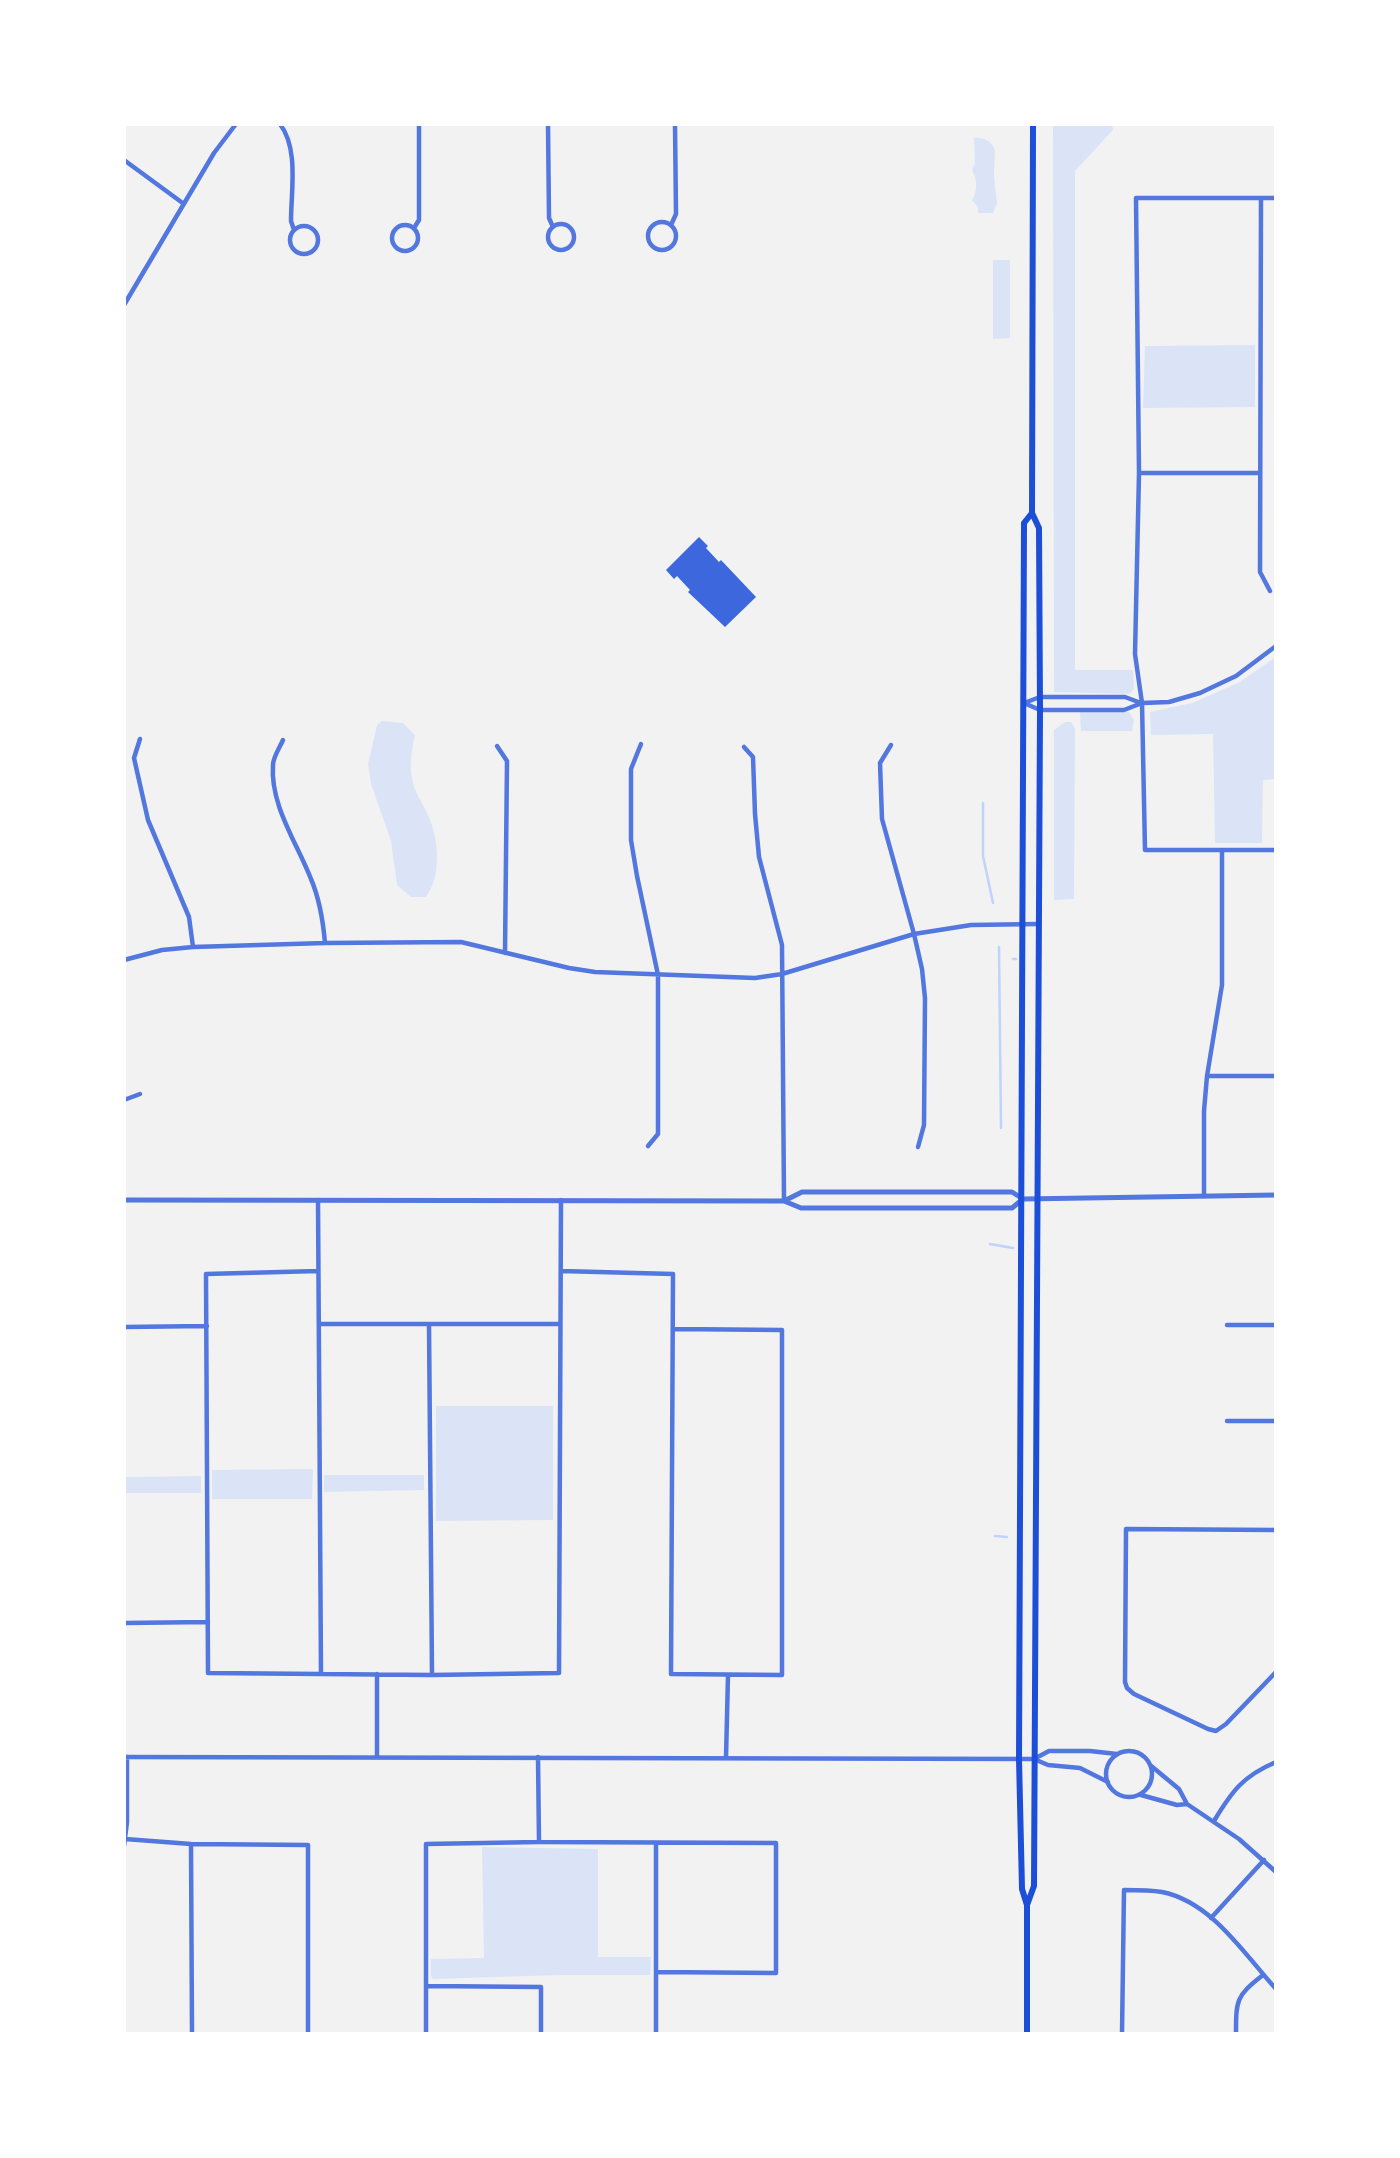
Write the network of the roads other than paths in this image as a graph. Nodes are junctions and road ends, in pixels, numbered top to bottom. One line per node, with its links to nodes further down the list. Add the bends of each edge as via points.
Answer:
1 (236, 124): 10 (street)
2 (280, 124): 14 (street, via 291,160 290,221)
3 (418, 124): 13 (street, via 418,220)
4 (548, 124): 12 (street, via 549,218)
5 (675, 124): 11 (street, via 676,214)
6 (1033, 124): 18 (main road)
7 (124, 160): 10 (street)
8 (1261, 198): 9 (street); 16 (street, via 1136,198); 17 (street)
9 (1276, 198)
10 (184, 204): 15 (street)
11 (671, 225): 11 (street, via 661,222 652,227 649,238 653,246 665,249 673,245 676,236)
12 (553, 227): 12 (street, via 548,237 551,245 559,250 570,247 575,238 572,229 561,224)
13 (414, 228): 13 (street, via 397,228 392,240 403,252 413,249 418,240)
14 (294, 230): 14 (street, via 290,239 294,249 306,253 314,248 317,236 311,228)
15 (124, 305)
16 (1139, 473): 17 (street); 23 (street, via 1136,654)
17 (1260, 473): 19 (street, via 1259,572)
18 (1032, 513): 21 (main road, via 1039,528); 22 (main road, via 1024,523)
19 (1270, 591)
20 (1276, 646): 23 (street, via 1236,676 1200,693 1169,702)
21 (1040, 697): 22 (street); 23 (street, via 1125,697); 24 (main road)
22 (1024, 703): 24 (street); 33 (main road)
23 (1142, 703): 24 (street, via 1125,710); 31 (street, via 1145,850)
24 (1040, 710): 34 (main road)
25 (140, 739): 37 (street, via 134,758 148,820 189,917)
26 (283, 740): 36 (street, via 273,763 275,790 312,880 322,911)
27 (641, 744): 41 (street, via 631,769 631,840)
28 (891, 745): 35 (street, via 880,763 882,818)
29 (497, 746): 38 (street, via 507,761)
30 (744, 747): 40 (street, via 753,757 759,857 782,945)
31 (1222, 850): 32 (street); 42 (street, via 1222,985)
32 (1276, 850)
33 (1024, 924): 34 (street); 35 (street, via 971,925); 52 (main road)
34 (1038, 924): 53 (main road)
35 (914, 934): 40 (street); 47 (street, via 925,998 924,1125)
36 (325, 943): 37 (street); 38 (street, via 461,942)
37 (193, 947): 39 (street)
38 (505, 953): 41 (street, via 596,972)
39 (124, 960)
40 (782, 974): 41 (street, via 755,978); 55 (street)
41 (658, 975): 46 (street, via 658,1134)
42 (1207, 1076): 43 (street); 49 (street)
43 (1276, 1076)
44 (139, 1094): 45 (street)
45 (124, 1100)
46 (648, 1146)
47 (918, 1147)
48 (1276, 1195): 49 (street)
49 (1204, 1196): 53 (street)
50 (124, 1199): 51 (street)
51 (318, 1199): 54 (street); 56 (street)
52 (1023, 1199): 53 (street); 55 (street, via 1012,1192 802,1192); 55 (street, via 1012,1208 802,1208); 81 (main road)
53 (1038, 1199): 82 (main road)
54 (561, 1200): 55 (street); 57 (street)
55 (784, 1200)
56 (318, 1271): 58 (street); 61 (street, via 206,1273)
57 (561, 1271): 60 (street); 65 (street, via 673,1274)
58 (319, 1324): 59 (street); 72 (street)
59 (429, 1324): 60 (street); 74 (street)
60 (560, 1324): 74 (street, via 559,1673)
61 (207, 1325): 64 (street); 69 (street)
62 (1227, 1325): 63 (street)
63 (1276, 1325)
64 (124, 1327)
65 (673, 1329): 75 (street, via 671,1674); 75 (street, via 782,1331 782,1675)
66 (1227, 1421): 67 (street)
67 (1276, 1421)
68 (1276, 1530): 71 (street, via 1126,1529 1125,1682 1134,1695 1216,1731)
69 (208, 1622): 70 (street); 72 (street, via 208,1673)
70 (124, 1623)
71 (1276, 1672)
72 (321, 1674): 73 (street)
73 (377, 1674): 74 (street); 78 (street)
74 (432, 1675)
75 (728, 1675): 80 (street)
76 (1118, 1754): 82 (street, via 1049,1751); 84 (street, via 1137,1753); 85 (street, via 1108,1766)
77 (126, 1757): 78 (street); 89 (street)
78 (377, 1757): 79 (street)
79 (538, 1757): 80 (street); 90 (street)
80 (726, 1758): 81 (street)
81 (1020, 1759): 82 (street); 96 (main road, via 1022,1889)
82 (1034, 1759): 85 (street, via 1080,1768); 96 (main road, via 1034,1886)
83 (1276, 1762): 88 (street, via 1237,1787)
84 (1150, 1765): 86 (street, via 1150,1785); 87 (street, via 1179,1789)
85 (1108, 1782): 86 (street, via 1121,1796)
86 (1140, 1794): 87 (street)
87 (1187, 1804): 88 (street)
88 (1214, 1822): 94 (street)
89 (125, 1839): 92 (street); 93 (street)
90 (539, 1842): 91 (street); 100 (street, via 426,1844)
91 (656, 1843): 98 (street); 98 (street, via 776,1843 776,1973)
92 (191, 1844): 102 (street); 103 (street, via 308,1845)
93 (124, 1846)
94 (1264, 1860): 95 (street); 97 (street)
95 (1276, 1872)
96 (1027, 1905): 107 (main road)
97 (1211, 1918): 99 (street); 108 (street, via 1183,1899 1162,1892 1124,1890)
98 (656, 1972): 106 (street)
99 (1263, 1975): 101 (street); 109 (street, via 1245,1989 1236,2005)
100 (426, 1986): 104 (street); 105 (street, via 541,1987)
101 (1276, 1989)
102 (192, 2034)
103 (308, 2034)
104 (426, 2034)
105 (541, 2034)
106 (656, 2034)
107 (1027, 2034)
108 (1122, 2034)
109 (1236, 2034)

